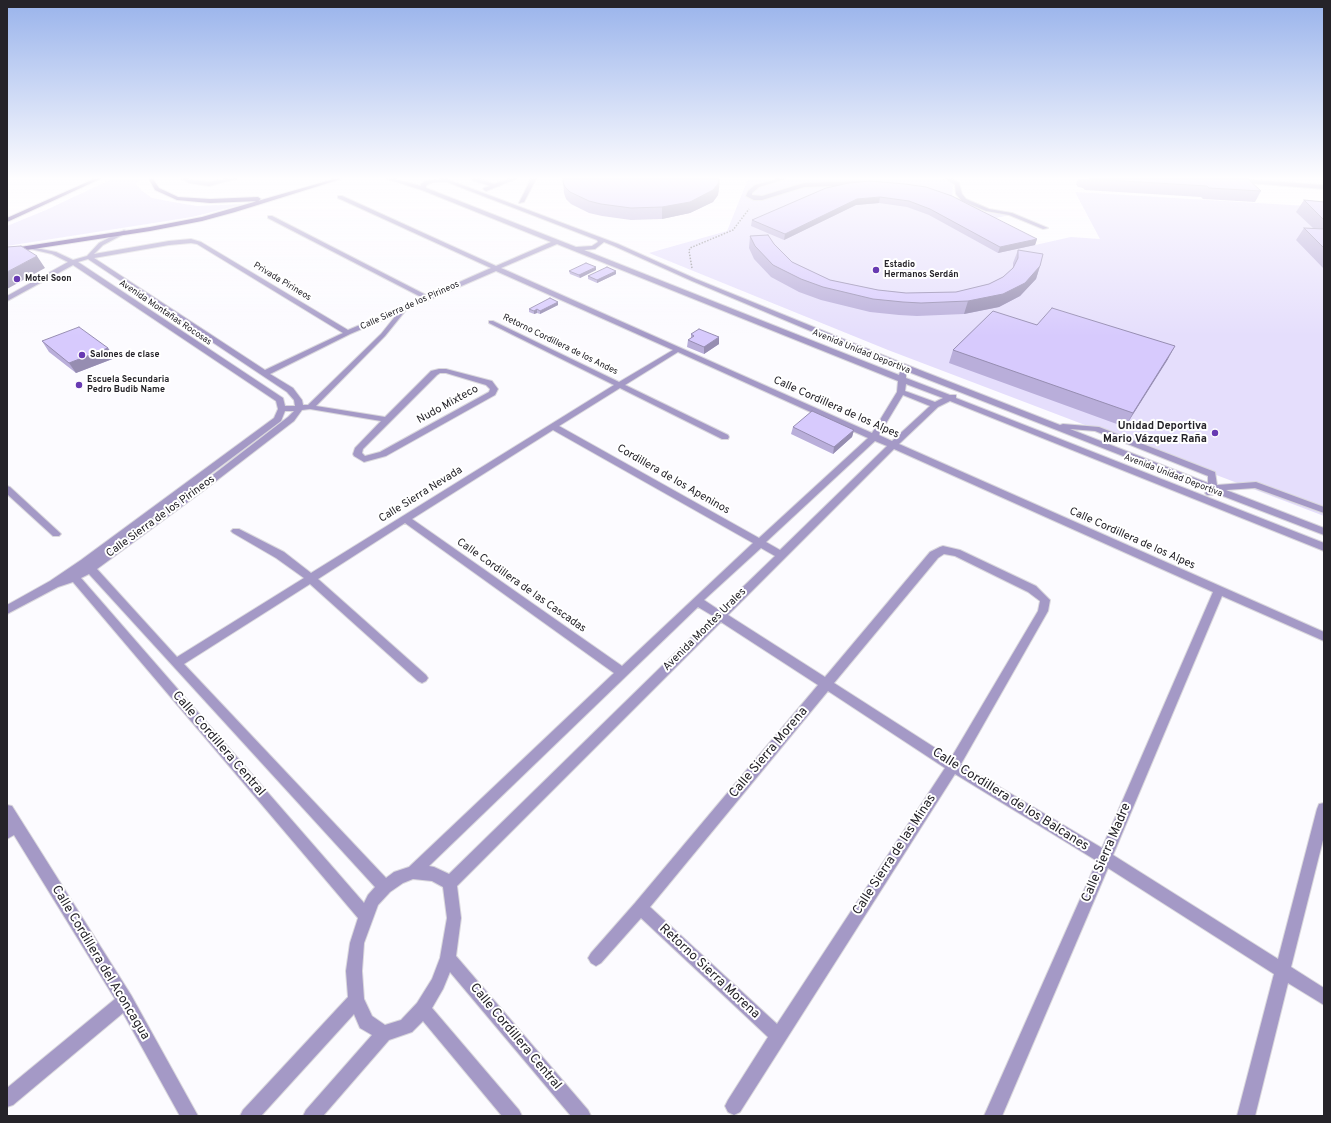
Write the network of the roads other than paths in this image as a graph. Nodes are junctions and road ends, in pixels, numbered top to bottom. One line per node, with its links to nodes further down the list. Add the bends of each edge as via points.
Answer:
1 (129, 231): 6 (main road)
2 (298, 231): 15 (street)
3 (415, 231): 14 (street, Calle Cordillera de los Alpes)
4 (530, 231): 8 (street, Avenida Unidad Deportiva)
5 (580, 231): 7 (street, Avenida Unidad Deportiva)
6 (124, 232): 9 (main road); 12 (street, via 101,244)
7 (600, 239): 10 (street, via 601,242 593,248); 21 (street, Avenida Unidad Deportiva)
8 (556, 242): 10 (street, Avenida Unidad Deportiva); 14 (street, Calle Sierra de los Pirineos)
9 (28, 247): 11 (main road); 13 (street, Avenida Montañas Rocosas, via 44,250)
10 (571, 248): 23 (street, Avenida Unidad Deportiva)
11 (7, 251)
12 (89, 257): 13 (street, Privada Pirineos); 19 (street, Privada Pirineos, via 185,240 196,242); 22 (street, Avenida Montañas Rocosas)
13 (73, 262): 16 (street, Privada Pirineos); 31 (street, Avenida Montañas Rocosas, via 280,400)
14 (495, 268): 15 (street, Calle Sierra de los Pirineos); 20 (street, Calle Cordillera de los Alpes)
15 (428, 298): 17 (street, Calle Sierra de los Pirineos)
16 (7, 299)
17 (405, 309): 19 (street, Calle Sierra de los Pirineos); 29 (street, via 383,335)
18 (492, 322): 24 (street, Retorno Cordillera de los Andes)
19 (348, 333): 22 (street, Calle Sierra de los Pirineos)
20 (679, 349): 24 (street, Calle Sierra Nevada); 36 (street, Calle Cordillera de los Alpes)
21 (899, 365): 23 (street, via 903,374); 26 (street, Avenida Unidad Deportiva)
22 (266, 373): 30 (street, Avenida Montañas Rocosas, via 290,390 298,400)
23 (902, 380): 25 (street); 27 (street, Avenida Unidad Deportiva)
24 (619, 386): 33 (street, Calle Sierra Nevada); 35 (street, Retorno Cordillera de los Andes)
25 (901, 392): 28 (street); 36 (street)
26 (970, 392): 27 (street, Avenida Montes Urales); 34 (street, Avenida Unidad Deportiva)
27 (949, 398): 28 (street, Avenida Montes Urales); 40 (street, Avenida Unidad Deportiva)
28 (935, 405): 37 (street, Avenida Montes Urales)
29 (310, 407): 30 (street); 32 (street)
30 (299, 408): 31 (street); 50 (street, Calle Sierra de los Pirineos, via 291,419 216,477)
31 (282, 409): 50 (street, Calle Sierra de los Pirineos, via 278,419)
32 (387, 420): 32 (street, Nudo Mixteco, via 438,371 489,383 494,389 492,393 383,454 364,460 357,454 358,448)
33 (553, 426): 42 (street, Calle Sierra Nevada); 46 (street, Cordillera de los Apeninos)
34 (1055, 426): 38 (street, Avenida Unidad Deportiva); 38 (street, via 1096,429 1212,474)
35 (725, 437)
36 (874, 437): 37 (street, Calle Cordillera de los Alpes); 46 (street)
37 (892, 445): 49 (street, Avenida Montes Urales); 53 (street, Calle Cordillera de los Alpes)
38 (1212, 488): 40 (street); 41 (street, via 1256,485); 44 (street, Avenida Unidad Deportiva)
39 (7, 489): 45 (street)
40 (1207, 500): 47 (street, Avenida Unidad Deportiva)
41 (1324, 510)
42 (406, 519): 52 (street, Calle Sierra Nevada); 59 (street, Calle Cordillera de las Cascadas)
43 (236, 531): 52 (street, via 280,554)
44 (1324, 532)
45 (56, 534)
46 (759, 543): 49 (street, Cordillera de los Apeninos); 54 (street)
47 (1324, 547)
48 (943, 550): 61 (street, Calle Sierra Morena, via 934,555); 62 (street, Calle Sierra de las Minas, via 957,553 1025,586 1045,600 1043,611)
49 (780, 555): 56 (street, Avenida Montes Urales)
50 (88, 565): 51 (street, Calle Sierra de los Pirineos); 58 (street, Calle Cordillera Central)
51 (72, 575): 55 (street, Calle Sierra de los Pirineos); 71 (street, Calle Cordillera Central)
52 (310, 579): 58 (street, Calle Sierra Nevada); 60 (street)
53 (1219, 590): 57 (street, Calle Cordillera de los Alpes); 66 (street, Calle Sierra Madre)
54 (697, 601): 56 (street, Calle Cordillera de los Balcanes); 59 (street)
55 (7, 610)
56 (719, 617): 61 (street, Calle Cordillera de los Balcanes); 68 (street, Avenida Montes Urales)
57 (1324, 637)
58 (176, 663): 69 (street, Calle Cordillera Central)
59 (622, 672): 67 (street)
60 (422, 678)
61 (826, 685): 62 (street, Calle Cordillera de los Balcanes); 70 (street, Calle Sierra Morena)
62 (953, 766): 66 (street, Calle Cordillera de los Balcanes); 80 (street, Calle Sierra de las Minas)
63 (1324, 809): 74 (street)
64 (7, 811): 65 (street, Calle Cordillera del Aconcagua)
65 (11, 829): 77 (street, Calle Cordillera del Aconcagua)
66 (1105, 858): 74 (street, Calle Cordillera de los Balcanes); 88 (street, Calle Sierra Madre)
67 (413, 872): 68 (street, via 434,874); 69 (street, via 399,877)
68 (450, 883): 72 (street, via 454,918)
69 (385, 887): 71 (street, via 374,900)
70 (640, 908): 73 (street, Calle Sierra Morena); 80 (street, Retorno Sierra Morena)
71 (366, 916): 76 (street, via 358,942 354,971)
72 (448, 958): 78 (street, via 438,984); 87 (street, Calle Cordillera Central)
73 (596, 958)
74 (1282, 971): 75 (street, Calle Cordillera de los Balcanes); 89 (street)
75 (1324, 997)
76 (356, 1000): 79 (street, via 366,1022); 84 (street)
77 (125, 1001): 81 (street); 83 (street, Calle Cordillera del Aconcagua)
78 (423, 1009): 79 (street, via 406,1026); 86 (street)
79 (384, 1034): 85 (street)
80 (778, 1036): 82 (street, Calle Sierra de las Minas)
81 (7, 1099)
82 (734, 1106)
83 (189, 1116)
84 (249, 1116)
85 (312, 1116)
86 (513, 1116)
87 (582, 1116)
88 (993, 1116)
89 (1246, 1116)

